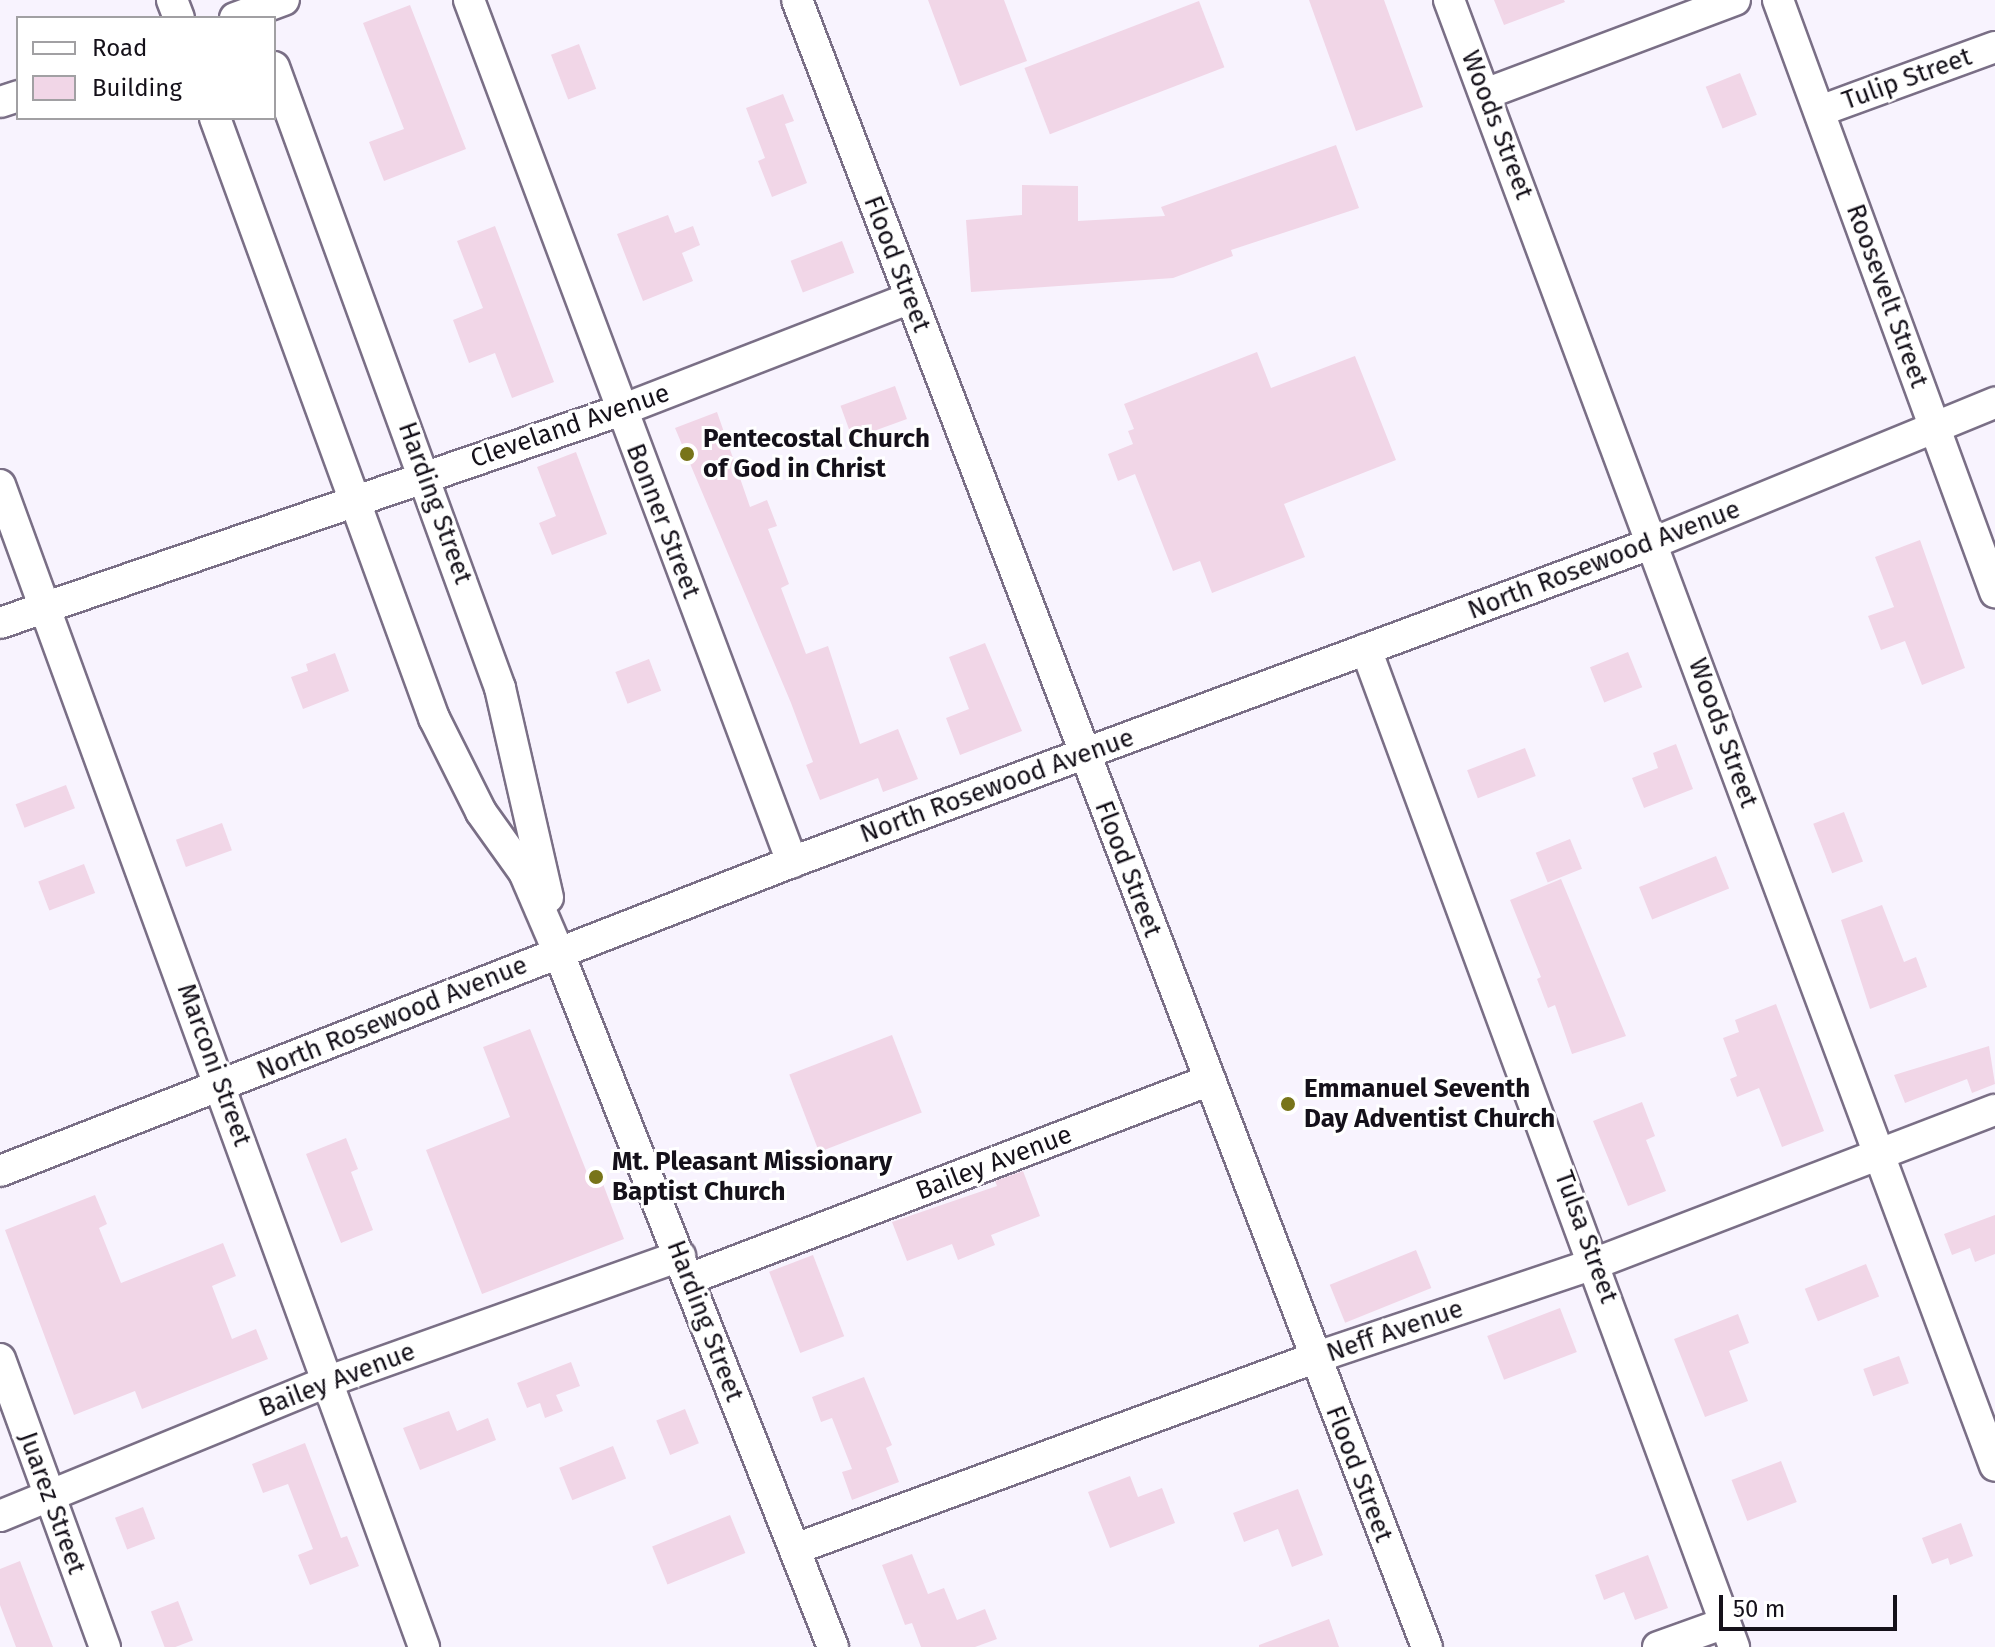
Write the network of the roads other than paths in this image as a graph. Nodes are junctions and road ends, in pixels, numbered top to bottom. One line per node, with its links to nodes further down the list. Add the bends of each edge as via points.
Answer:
1 (284, 0): 7 (street)
2 (469, 0): 15 (street, Bonner Street)
3 (797, 0): 13 (street, Flood Street)
4 (1449, 0): 10 (street, Woods Street)
5 (1735, 0): 10 (street)
6 (1778, 0): 11 (street, Roosevelt Street)
7 (248, 12)
8 (1995, 47): 11 (street, Tulip Street)
9 (276, 72): 17 (street, Harding Street)
10 (1485, 94): 20 (street, Woods Street)
11 (1820, 111): 16 (street, Roosevelt Street)
12 (216, 120): 19 (street, Harding Street)
13 (910, 298): 15 (street, Cleveland Avenue); 25 (street, Flood Street)
14 (1995, 403): 16 (street, North Rosewood Avenue)
15 (619, 411): 17 (street, Cleveland Avenue); 26 (street, Bonner Street)
16 (1935, 429): 20 (street, North Rosewood Avenue); 21 (street, Roosevelt Street)
17 (426, 475): 19 (street, Cleveland Avenue); 27 (street, Harding Street, via 504,702 526,783)
18 (0, 485): 22 (street, Marconi Street)
19 (354, 499): 22 (street, Cleveland Avenue); 27 (street, Harding Street, via 434,718 481,812 524,872)
20 (1653, 543): 24 (street, North Rosewood Avenue); 31 (street, Woods Street)
21 (1995, 592)
22 (43, 608): 23 (street, Cleveland Avenue); 29 (street, Marconi Street)
23 (0, 623)
24 (1366, 649): 25 (street, North Rosewood Avenue); 33 (street, Tulsa Street)
25 (1083, 755): 26 (street, North Rosewood Avenue); 28 (street, Flood Street)
26 (792, 862): 27 (street, North Rosewood Avenue)
27 (558, 951): 29 (street, North Rosewood Avenue); 34 (street, Harding Street)
28 (1210, 1080): 34 (street, Bailey Avenue); 35 (street, Flood Street)
29 (223, 1086): 32 (street, North Rosewood Avenue); 37 (street, Marconi Street)
30 (1995, 1110): 31 (street, Neff Avenue)
31 (1879, 1155): 33 (street, Neff Avenue); 38 (street, Woods Street)
32 (0, 1171)
33 (1596, 1263): 35 (street, Neff Avenue); 42 (street, Tulsa Street)
34 (684, 1268): 37 (street, Bailey Avenue); 41 (street, Harding Street)
35 (1314, 1358): 41 (street, Neff Avenue); 46 (street, Flood Street)
36 (0, 1359): 39 (street, Juarez Street)
37 (326, 1382): 39 (street, Bailey Avenue); 44 (street, Marconi Street)
38 (1995, 1466)
39 (49, 1495): 40 (street, Bailey Avenue); 43 (street, Juarez Street)
40 (0, 1516)
41 (795, 1549): 45 (street, Harding Street)
42 (1729, 1635): 47 (street)
43 (105, 1647)
44 (424, 1647)
45 (833, 1647)
46 (1427, 1647)
47 (1658, 1647)

